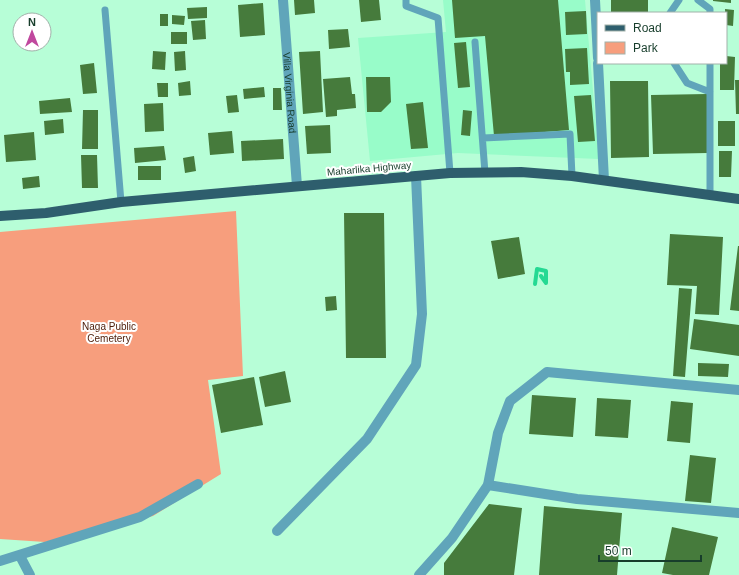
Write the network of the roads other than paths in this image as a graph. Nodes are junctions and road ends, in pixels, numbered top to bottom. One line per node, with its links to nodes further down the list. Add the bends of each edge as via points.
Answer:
1 (283, 0): 21 (street, Villa Virginia Road)
2 (406, 0): 16 (lane, via 406,6 438,18)
3 (595, 0): 9 (street)
4 (679, 0): 7 (lane)
5 (698, 0): 8 (lane, via 710,9)
6 (105, 10): 24 (lane)
7 (671, 12)
8 (710, 12)
9 (597, 39)
10 (475, 42): 15 (lane)
11 (598, 64): 20 (street)
12 (675, 64): 14 (lane, via 687,82)
13 (710, 64): 14 (lane)
14 (710, 92): 22 (lane)
15 (483, 138): 17 (lane); 19 (lane, via 570,134)
16 (450, 173): 17 (main road, Maharlika Highway); 18 (main road, Maharlika Highway)
17 (485, 173): 19 (main road, Maharlika Highway, via 521,172)
18 (416, 176): 21 (main road, Maharlika Highway); 30 (street, via 422,314 416,365 367,439)
19 (572, 176): 20 (main road, Maharlika Highway)
20 (604, 180): 22 (main road, Maharlika Highway)
21 (297, 186): 24 (main road, Maharlika Highway)
22 (710, 194): 23 (main road, Maharlika Highway)
23 (739, 199)
24 (121, 202): 25 (main road, Maharlika Highway, via 46,213)
25 (0, 216)
26 (739, 390): 28 (street, via 547,372 510,401 498,433)
27 (198, 484): 31 (street, via 140,517)
28 (488, 485): 29 (street, via 577,499); 34 (street, via 452,538)
29 (739, 513)
30 (277, 531)
31 (20, 556): 32 (street); 33 (street)
32 (0, 561)
33 (30, 575)
34 (419, 575)

